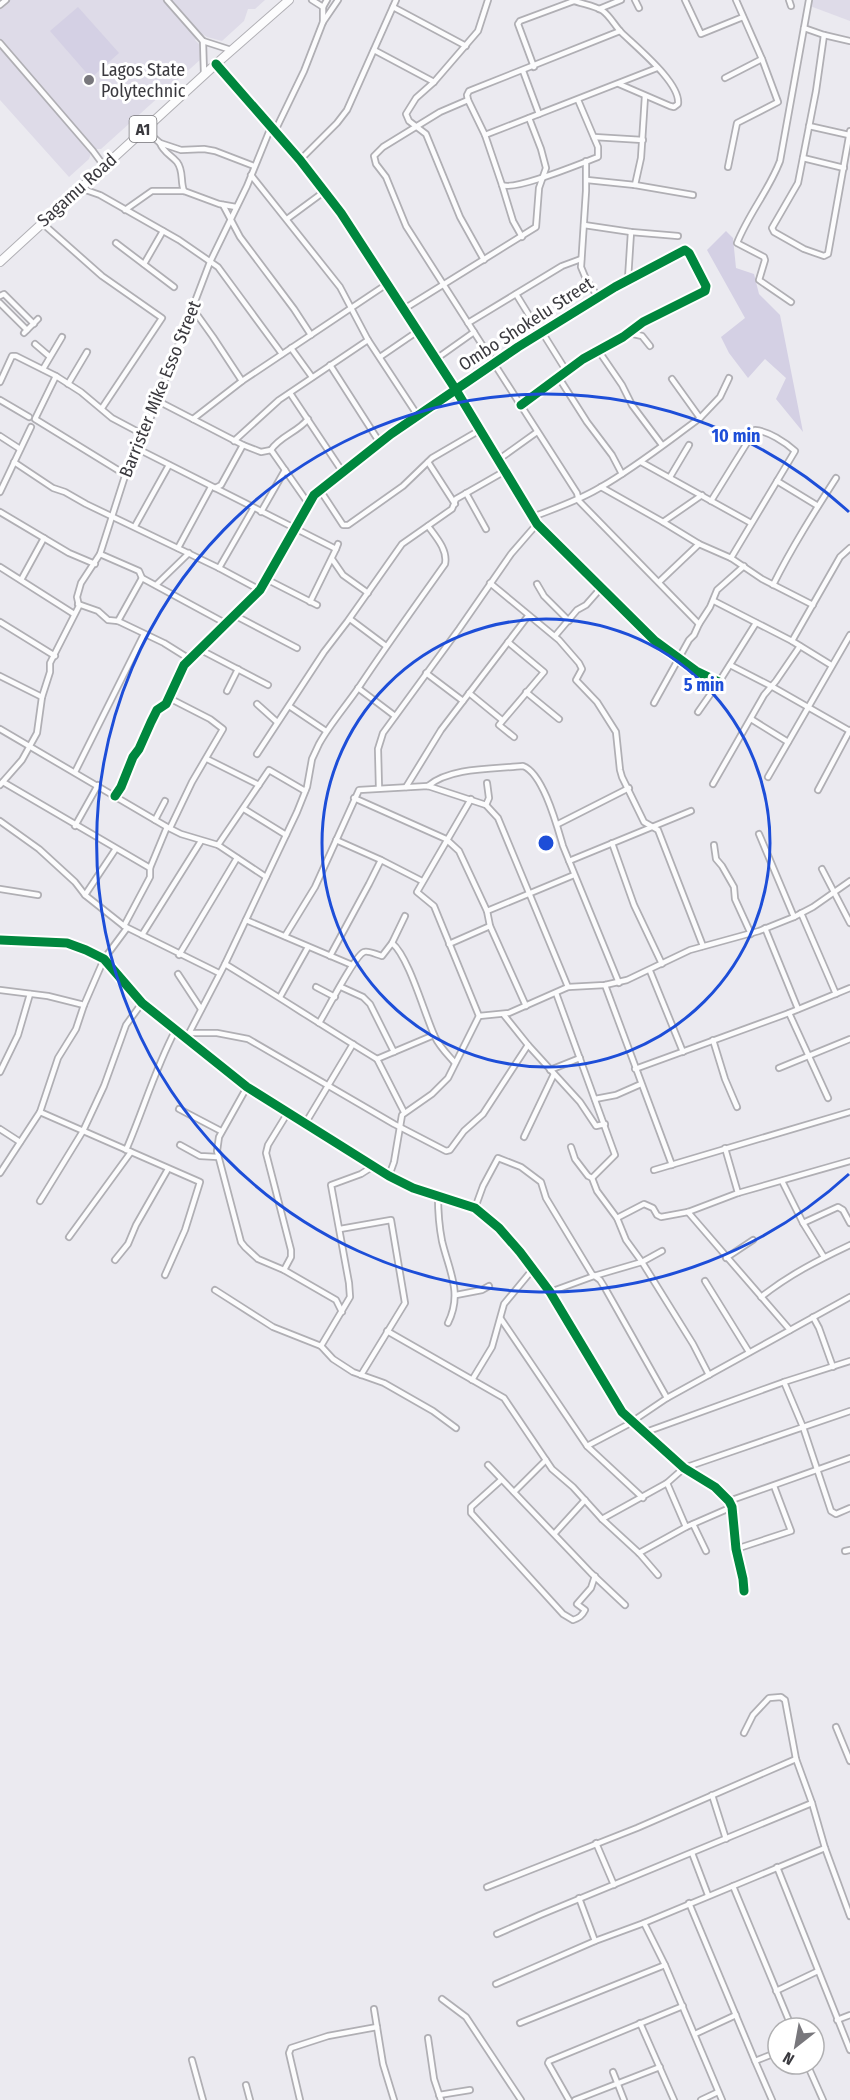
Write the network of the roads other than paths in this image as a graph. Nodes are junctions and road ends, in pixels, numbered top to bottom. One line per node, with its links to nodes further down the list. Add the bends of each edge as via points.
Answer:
1 (6, 0): 17 (street)
2 (167, 0): 28 (street)
3 (289, 0): 32 (highway, Sagamu Road / A1)
4 (312, 0): 19 (street)
5 (327, 0): 19 (street)
6 (338, 0): 24 (street)
7 (396, 0): 20 (street)
8 (479, 0): 16 (street)
9 (621, 0): 22 (street)
10 (635, 0): 21 (street)
11 (685, 0): 23 (street, via 701,34)
12 (736, 0): 23 (street)
13 (789, 0): 18 (street)
14 (809, 0): 25 (street)
15 (573, 1): 22 (street); 36 (street, via 518,24)
16 (487, 2): 31 (street, via 481,26)
17 (0, 5)
18 (791, 6)
19 (323, 7): 24 (street)
20 (393, 7): 31 (street); 33 (street)
21 (639, 8)
22 (599, 9): 26 (street)
23 (743, 17): 34 (street)
24 (323, 22): 51 (street, Barrister Mike Esso Street, via 304,71)
25 (804, 28): 27 (street); 97 (street, via 780,160 772,182 754,207 737,243 764,257 759,280)
26 (620, 31): 36 (street); 37 (street)
27 (824, 35): 29 (street); 48 (street)
28 (203, 41): 32 (street); 39 (street)
29 (850, 41)
30 (0, 43): 60 (street)
31 (466, 46): 41 (street)
32 (231, 50): 35 (highway, Sagamu Road / A1)
33 (374, 50): 41 (street); 58 (street, via 347,110)
34 (762, 59): 40 (street); 62 (street, via 778,102 737,123)
35 (216, 64): 39 (highway, Sagamu Road / A1); 51 (street)
36 (534, 67): 38 (street)
37 (657, 68): 42 (street); 43 (street, via 678,93 678,104 674,107)
38 (523, 71): 44 (street, via 478,87 468,93); 46 (street)
39 (204, 75): 50 (highway, Sagamu Road / A1)
40 (725, 78)
41 (434, 82): 49 (street, via 416,98 406,114)
42 (619, 84): 43 (street); 45 (street)
43 (645, 96): 55 (street)
44 (468, 100): 49 (street); 53 (street)
45 (578, 100): 46 (street); 54 (street)
46 (539, 114): 47 (street)
47 (529, 118): 53 (street); 65 (street, via 546,168)
48 (809, 126): 52 (street); 57 (street)
49 (417, 127): 86 (street, via 426,134 460,217); 92 (street, via 383,147 374,158 406,226)
50 (144, 129): 56 (street); 60 (highway, Sagamu Road / A1)
51 (273, 129): 58 (street); 61 (street, Barrister Mike Esso Street)
52 (850, 133): 63 (street)
53 (485, 135): 67 (street)
54 (594, 137): 55 (street); 59 (street, via 600,155)
55 (643, 140): 68 (street)
56 (160, 143): 61 (street, via 180,150 215,151); 71 (street, via 182,171)
57 (803, 158): 63 (street); 63 (street, via 798,183 772,230 824,256 828,254)
58 (300, 160): 70 (street)
59 (586, 161): 65 (street); 66 (street)
60 (104, 166): 69 (highway, Sagamu Road / A1)
61 (254, 166): 64 (street, Barrister Mike Esso Street)
62 (728, 167)
63 (844, 168)
64 (251, 175): 74 (street, Barrister Mike Esso Street); 77 (street)
65 (543, 177): 67 (street, via 510,187); 83 (street, via 536,227)
66 (587, 180): 68 (street); 79 (street)
67 (502, 185): 83 (street)
68 (635, 185): 72 (street)
69 (81, 188): 75 (street); 78 (highway, Sagamu Road / A1)
70 (325, 191): 77 (street); 91 (street)
71 (184, 192): 73 (street); 75 (street, via 153,191)
72 (693, 195)
73 (223, 205): 74 (street); 76 (street)
74 (236, 207): 76 (street, Barrister Mike Esso Street)
75 (125, 210): 80 (street)
76 (229, 219): 88 (street, Barrister Mike Esso Street); 109 (street)
77 (287, 219): 99 (street, via 340,287)
78 (41, 222): 87 (highway, Sagamu Road / A1); 138 (street, via 102,276 162,318)
79 (584, 225): 81 (street); 85 (street)
80 (163, 231): 88 (street); 89 (street)
81 (631, 232): 82 (street); 90 (street)
82 (678, 236)
83 (522, 237): 86 (street)
84 (116, 243): 89 (street)
85 (581, 259): 94 (street); 96 (street, via 586,279)
86 (484, 260): 92 (street)
87 (0, 261)
88 (210, 262): 100 (street, Barrister Mike Esso Street); 117 (street, via 235,288)
89 (144, 264): 93 (street)
90 (628, 279): 96 (street, Ombo Shokelu Street); 108 (street, Ombo Shokelu Street, via 687,251 706,286 705,291 642,322)
91 (387, 284): 99 (street); 101 (street)
92 (443, 285): 101 (street); 103 (street)
93 (174, 287)
94 (516, 294): 103 (street); 107 (street)
95 (0, 296): 104 (street, via 4,294)
96 (598, 297): 107 (street, Ombo Shokelu Street)
97 (791, 302)
98 (0, 303): 104 (street, via 26,332)
99 (351, 308): 109 (street); 111 (street)
100 (193, 309): 130 (street); 136 (street, Barrister Mike Esso Street)
101 (404, 309): 105 (street)
102 (38, 319): 104 (street)
103 (468, 323): 106 (street)
104 (34, 324)
105 (418, 332): 119 (street); 120 (street)
106 (474, 332): 120 (street); 121 (street)
107 (541, 333): 121 (street, Ombo Shokelu Street); 124 (street)
108 (629, 333): 113 (street, via 642,336); 115 (street)
109 (311, 334): 114 (street)
110 (62, 337): 118 (street)
111 (368, 340): 119 (street); 122 (street)
112 (35, 345): 118 (street)
113 (650, 346)
114 (291, 348): 117 (street); 126 (street)
115 (598, 350): 124 (street); 152 (street)
116 (87, 352): 132 (street)
117 (282, 354): 130 (street)
118 (50, 356): 123 (street)
119 (380, 357): 139 (street)
120 (436, 358): 133 (street)
121 (494, 363): 133 (street, Ombo Shokelu Street); 137 (street)
122 (330, 365): 126 (street); 150 (street)
123 (44, 369): 125 (street); 131 (street, via 18,356 12,357)
124 (567, 372): 127 (street)
125 (56, 376): 132 (street); 166 (street, via 35,419)
126 (312, 377): 134 (street)
127 (559, 378): 137 (street); 165 (street)
128 (729, 378): 141 (street, via 716,402)
129 (672, 379): 141 (street)
130 (242, 381): 142 (street)
131 (0, 382)
132 (68, 384): 138 (street)
133 (456, 390): 139 (street, Ombo Shokelu Street); 145 (street)
134 (290, 393): 143 (street); 149 (street)
135 (0, 400): 140 (street)
136 (156, 400): 142 (street); 147 (street, Barrister Mike Esso Street)
137 (521, 405): 146 (street)
138 (102, 408): 147 (street, via 112,418)
139 (418, 416): 150 (street, Ombo Shokelu Street)
140 (29, 417)
141 (700, 418): 152 (street)
142 (192, 419): 149 (street)
143 (308, 419): 156 (street); 163 (street)
144 (31, 427): 154 (street)
145 (480, 430): 157 (street); 159 (street)
146 (537, 432): 157 (street); 178 (street)
147 (144, 435): 155 (street, Barrister Mike Esso Street)
148 (0, 436): 154 (street)
149 (234, 441): 151 (street)
150 (380, 443): 163 (street, Ombo Shokelu Street)
151 (243, 445): 156 (street, via 261,452); 170 (street)
152 (662, 445): 160 (street)
153 (689, 445): 167 (street)
154 (20, 449): 158 (street)
155 (138, 449): 161 (street); 166 (street, Barrister Mike Esso Street)
156 (271, 450): 162 (street)
157 (498, 460): 164 (street)
158 (14, 462): 173 (street); 186 (street, via 53,488)
159 (428, 462): 174 (street, via 403,486 345,526); 181 (street)
160 (641, 462): 165 (street); 167 (street)
161 (169, 465): 172 (street); 192 (street)
162 (285, 470): 180 (street); 185 (street)
163 (342, 471): 174 (street, Ombo Shokelu Street)
164 (505, 471): 176 (street); 187 (street)
165 (622, 474): 171 (street)
166 (126, 475): 186 (street, Barrister Mike Esso Street)
167 (670, 477): 177 (street)
168 (836, 478): 182 (street)
169 (777, 481): 179 (street, via 795,451 773,436 755,430); 182 (street); 189 (street)
170 (221, 485): 172 (street); 175 (street)
171 (601, 487): 178 (street); 188 (street)
172 (213, 488): 175 (street); 197 (street)
173 (0, 490)
174 (320, 490): 180 (street, Ombo Shokelu Street)
175 (224, 493): 183 (street)
176 (466, 493): 181 (street); 194 (street)
177 (702, 495): 179 (street); 188 (street)
178 (579, 498): 187 (street); 210 (street)
179 (711, 501): 189 (street)
180 (308, 504): 193 (street, Ombo Shokelu Street)
181 (455, 504): 191 (street)
182 (818, 506): 214 (street)
183 (253, 509): 185 (street); 206 (street)
184 (0, 512): 195 (street)
185 (261, 512): 193 (street)
186 (113, 516): 192 (street); 200 (street, Barrister Mike Esso Street)
187 (533, 517): 190 (street)
188 (663, 522): 196 (street)
189 (751, 523): 201 (street)
190 (537, 524): 211 (street); 215 (street)
191 (428, 525): 217 (street, via 399,547); 239 (street, via 446,561)
192 (135, 526): 197 (street)
193 (296, 528): 202 (street, via 337,546); 208 (street, Ombo Shokelu Street)
194 (486, 530)
195 (44, 538): 203 (street); 209 (street)
196 (699, 544): 201 (street); 210 (street)
197 (178, 548): 199 (street)
198 (850, 548): 222 (street, via 840,557)
199 (189, 553): 206 (street); 213 (street)
200 (100, 554): 203 (street, Barrister Mike Esso Street); 207 (street, via 139,571)
201 (731, 558): 204 (street)
202 (332, 559): 217 (street, via 341,573); 219 (street)
203 (95, 564): 220 (street, Barrister Mike Esso Street, via 81,583)
204 (744, 566): 214 (street); 218 (street, via 717,590)
205 (0, 567): 209 (street)
206 (219, 568): 216 (street)
207 (142, 578): 213 (street); 227 (street)
208 (266, 579): 216 (street, Ombo Shokelu Street); 219 (street)
209 (21, 580): 223 (street)
210 (659, 582): 232 (street)
211 (490, 583): 225 (street); 248 (street)
212 (537, 584): 228 (street)
213 (156, 585): 230 (street)
214 (773, 585): 222 (street)
215 (601, 588): 228 (street); 244 (street)
216 (260, 590): 224 (street, Ombo Shokelu Street)
217 (368, 593): 226 (street)
218 (714, 601): 231 (street); 232 (street)
219 (310, 602): 221 (street)
220 (78, 604): 223 (street, Barrister Mike Esso Street); 227 (street)
221 (317, 605)
222 (813, 605): 236 (street)
223 (74, 614): 242 (street, Barrister Mike Esso Street)
224 (234, 615): 230 (street, Ombo Shokelu Street); 241 (street)
225 (528, 616): 235 (street); 237 (street)
226 (350, 619): 239 (street); 262 (street)
227 (118, 621): 233 (street)
228 (568, 621): 235 (street)
229 (0, 622): 242 (street)
230 (225, 623): 240 (street, Ombo Shokelu Street)
231 (756, 623): 236 (street); 245 (street)
232 (699, 624): 244 (street)
233 (144, 634): 243 (street); 278 (street)
234 (850, 635): 246 (street)
235 (555, 636): 288 (street, via 582,667 577,682 597,702 616,732 620,770)
236 (792, 641): 238 (street)
237 (508, 642): 255 (street); 256 (street, via 544,671)
238 (800, 645): 246 (street); 252 (street)
239 (386, 646): 253 (street)
240 (199, 648): 243 (street, Ombo Shokelu Street); 247 (street)
241 (297, 648)
242 (55, 656): 257 (street, Barrister Mike Esso Street)
243 (188, 658): 258 (street, Ombo Shokelu Street)
244 (679, 660): 250 (street); 260 (street)
245 (730, 665): 250 (street); 252 (street)
246 (831, 665): 263 (street)
247 (238, 669): 251 (street); 254 (street)
248 (426, 673): 259 (street); 265 (street)
249 (0, 676): 257 (street)
250 (719, 682): 264 (street)
251 (268, 685)
252 (771, 686): 263 (street); 267 (street)
253 (358, 688): 265 (street); 272 (street)
254 (227, 691)
255 (469, 693): 259 (street); 268 (street)
256 (526, 693): 266 (street); 268 (street)
257 (42, 697): 275 (street, Barrister Mike Esso Street, via 39,726)
258 (169, 698): 277 (street, via 223,729); 291 (street, Ombo Shokelu Street, via 156,713)
259 (463, 701): 286 (street)
260 (654, 703)
261 (257, 704): 269 (street)
262 (289, 706): 269 (street); 272 (street)
263 (809, 707): 271 (street); 274 (street)
264 (698, 712)
265 (395, 716): 287 (street, via 380,742)
266 (559, 719)
267 (750, 719): 274 (street); 282 (street)
268 (502, 720): 273 (street, via 501,728)
269 (277, 722): 276 (street)
270 (0, 729): 275 (street)
271 (850, 730): 289 (street)
272 (326, 731): 290 (street, via 312,759)
273 (514, 737)
274 (788, 742): 279 (street)
275 (30, 746): 278 (street); 280 (street, Barrister Mike Esso Street)
276 (257, 754)
277 (207, 759): 284 (street); 302 (street)
278 (75, 772): 283 (street)
279 (768, 777)
280 (1, 783): 301 (street)
281 (487, 783): 295 (street)
282 (713, 784)
283 (98, 785): 291 (street); 301 (street)
284 (259, 785): 290 (street, via 269,770); 296 (street)
285 (428, 786): 286 (street); 293 (street); 300 (street, via 455,773 523,766 533,771)
286 (406, 787): 287 (street)
287 (379, 788): 292 (street, via 361,789)
288 (628, 788): 300 (street); 303 (street, via 640,816)
289 (818, 790)
290 (305, 791): 305 (street)
291 (115, 796): 298 (street)
292 (354, 798): 306 (street); 307 (street)
293 (471, 799): 295 (street); 306 (street)
294 (165, 801): 298 (street)
295 (486, 805): 324 (street, via 500,822)
296 (244, 809): 305 (street); 310 (street)
297 (691, 812): 303 (street)
298 (155, 820): 302 (street)
299 (0, 821): 326 (street, via 39,849)
300 (558, 824): 315 (street)
301 (75, 826): 312 (street)
302 (168, 827): 308 (street); 316 (street)
303 (651, 828): 309 (street); 342 (street, via 658,830)
304 (759, 834): 330 (street)
305 (286, 835): 319 (street)
306 (446, 839): 320 (street); 327 (street, via 459,851)
307 (336, 840): 314 (street); 338 (street, via 315,886)
308 (201, 841): 310 (street); 337 (street)
309 (612, 843): 315 (street); 348 (street)
310 (218, 845): 313 (street)
311 (714, 845): 336 (street, via 716,859 734,887)
312 (115, 850): 316 (street); 326 (street)
313 (237, 858): 319 (street); 344 (street)
314 (381, 860): 320 (street); 345 (street)
315 (568, 861): 318 (street)
316 (150, 868): 334 (street, via 150,877)
317 (822, 869): 323 (street)
318 (574, 875): 324 (street); 353 (street)
319 (266, 877): 331 (street)
320 (422, 881): 341 (street, via 418,894 434,906)
321 (850, 881): 323 (street)
322 (0, 889): 325 (street)
323 (834, 892): 328 (street); 332 (street)
324 (529, 894): 327 (street); 357 (street)
325 (38, 895)
326 (85, 895): 334 (street)
327 (487, 911): 333 (street)
328 (801, 913): 330 (street); 362 (street)
329 (405, 916): 340 (street)
330 (794, 916): 335 (street)
331 (246, 920): 338 (street); 347 (street)
332 (850, 923)
333 (490, 926): 341 (street); 367 (street)
334 (125, 927): 337 (street); 346 (street)
335 (765, 928): 336 (street); 369 (street)
336 (751, 934): 342 (street)
337 (142, 935): 344 (street)
338 (285, 936): 343 (street)
339 (0, 940): 346 (street, via 67,943)
340 (392, 943): 349 (street, via 382,956 364,952); 375 (street, via 406,962)
341 (449, 944): 372 (street)
342 (703, 946): 348 (street)
343 (308, 947): 345 (street); 363 (street)
344 (179, 955): 351 (street)
345 (330, 956): 349 (street)
346 (104, 959): 365 (street); 366 (street)
347 (225, 964): 351 (street); 363 (street)
348 (662, 964): 350 (street)
349 (352, 965): 356 (street)
350 (650, 971): 353 (street); 382 (street)
351 (219, 973): 368 (street)
352 (178, 974): 368 (street)
353 (619, 983): 354 (street)
354 (605, 985): 357 (street); 388 (street)
355 (316, 987): 364 (street)
356 (341, 987): 364 (street); 381 (street, via 370,1004)
357 (568, 987): 360 (street)
358 (850, 988): 362 (street)
359 (0, 990): 361 (street)
360 (555, 993): 367 (street); 384 (street)
361 (30, 994): 366 (street); 389 (street, via 18,1035)
362 (836, 994): 369 (street)
363 (280, 996): 373 (street)
364 (335, 997): 373 (street)
365 (142, 1003): 374 (street); 406 (street, via 126,1025)
366 (84, 1005): 398 (street, via 76,1029 58,1058)
367 (526, 1006): 371 (street)
368 (201, 1009): 376 (street)
369 (798, 1009): 370 (street)
370 (789, 1013): 378 (street); 383 (street)
371 (504, 1015): 372 (street); 380 (street)
372 (479, 1016): 386 (street)
373 (319, 1023): 379 (street)
374 (175, 1031): 376 (street); 413 (street)
375 (434, 1035): 381 (street); 386 (street)
376 (188, 1036): 392 (street, via 217,1034 248,1039); 393 (street)
377 (850, 1039): 383 (street)
378 (713, 1040): 382 (street); 396 (street)
379 (353, 1044): 385 (street); 392 (street)
380 (528, 1045): 390 (street); 404 (street, via 483,1114 450,1150 442,1150)
381 (394, 1052): 385 (street)
382 (683, 1052): 388 (street)
383 (809, 1056): 387 (street); 394 (street)
384 (580, 1058): 390 (street); 395 (street)
385 (377, 1059): 399 (street)
386 (455, 1063): 399 (street, via 448,1078 432,1095)
387 (779, 1068)
388 (635, 1069): 391 (street)
389 (0, 1072)
390 (552, 1072): 403 (street, via 596,1126); 408 (street)
391 (641, 1084): 395 (street); 416 (street)
392 (328, 1086): 402 (street); 404 (street)
393 (247, 1087): 401 (street); 407 (street)
394 (828, 1098)
395 (595, 1099): 403 (street)
396 (737, 1107)
397 (179, 1109): 407 (street)
398 (40, 1112): 406 (street); 409 (street)
399 (404, 1112): 404 (street)
400 (850, 1112): 412 (street)
401 (287, 1114): 402 (street); 442 (street, via 266,1153 291,1250)
402 (305, 1124): 417 (street)
403 (605, 1124): 422 (street, via 615,1155)
404 (399, 1126): 421 (street)
405 (0, 1129): 409 (street)
406 (83, 1131): 413 (street); 426 (street)
407 (221, 1131): 414 (street)
408 (524, 1137)
409 (20, 1142): 420 (street)
410 (180, 1145): 414 (street, via 200,1156)
411 (571, 1148): 422 (street, via 575,1159)
412 (725, 1148): 416 (street); 424 (street)
413 (128, 1151): 418 (street); 433 (street)
414 (218, 1157): 442 (street, via 241,1242 258,1259)
415 (850, 1161): 423 (street)
416 (672, 1165): 419 (street)
417 (372, 1167): 421 (street); 432 (street, via 331,1185)
418 (168, 1169): 439 (street, via 128,1244); 443 (street, via 200,1183)
419 (654, 1170)
420 (0, 1173)
421 (389, 1176): 425 (street)
422 (592, 1178): 429 (street)
423 (782, 1180): 424 (street); 431 (street)
424 (738, 1193): 428 (street)
425 (438, 1195): 427 (street); 449 (street, via 442,1242)
426 (40, 1202)
427 (476, 1208): 441 (street, via 499,1228); 444 (street, via 496,1159 521,1167 543,1184 546,1198)
428 (688, 1212): 429 (street, via 661,1217 642,1204); 438 (street)
429 (617, 1218): 440 (street, via 626,1240)
430 (850, 1222): 431 (street, via 838,1207)
431 (802, 1223): 437 (street)
432 (340, 1229): 453 (street, via 349,1283); 459 (street, via 392,1221 405,1299)
433 (69, 1236)
434 (753, 1240): 438 (street)
435 (850, 1245): 437 (street)
436 (662, 1251): 440 (street)
437 (824, 1257): 450 (street)
438 (726, 1258): 450 (street)
439 (115, 1260)
440 (642, 1262): 444 (street); 465 (street)
441 (533, 1269): 448 (street); 456 (street, via 504,1305)
442 (284, 1270): 452 (street)
443 (165, 1275)
444 (594, 1275): 448 (street); 468 (street)
445 (705, 1281): 461 (street)
446 (489, 1286): 449 (street)
447 (215, 1290): 460 (street, via 273,1326)
448 (550, 1292): 470 (street, via 615,1403)
449 (456, 1295): 457 (street)
450 (761, 1297): 458 (street)
451 (850, 1297): 455 (street)
452 (336, 1300): 453 (street); 454 (street)
453 (347, 1302): 454 (street)
454 (342, 1312): 460 (street)
455 (813, 1317): 458 (street); 463 (street)
456 (501, 1319): 466 (street, via 492,1347); 474 (street)
457 (448, 1323)
458 (790, 1330): 461 (street)
459 (387, 1331): 464 (street); 466 (street)
460 (321, 1346): 464 (street, via 333,1359)
461 (749, 1352): 465 (street)
462 (850, 1361): 463 (street)
463 (833, 1367): 467 (street)
464 (361, 1375): 472 (street, via 384,1383)
465 (709, 1375): 468 (street)
466 (472, 1380): 476 (street, via 504,1398)
467 (784, 1382): 471 (street); 473 (street)
468 (667, 1398): 470 (street)
469 (850, 1411): 471 (street)
470 (631, 1422): 473 (street); 474 (street)
471 (803, 1427): 478 (street); 479 (street)
472 (456, 1428)
473 (643, 1433): 478 (street)
474 (587, 1446): 484 (street)
475 (850, 1458): 479 (street)
476 (546, 1460): 483 (street); 485 (street)
477 (488, 1465): 480 (street)
478 (684, 1468): 481 (street); 486 (street, via 716,1487)
479 (818, 1469): 482 (street); 488 (street, via 831,1511 836,1514)
480 (501, 1480): 483 (street); 497 (street, via 471,1507 471,1513 563,1614 573,1620 583,1614 585,1610 577,1604 591,1588)
481 (667, 1484): 484 (street); 491 (street)
482 (774, 1486): 486 (street); 493 (street, via 790,1531)
483 (514, 1492): 492 (street)
484 (643, 1498): 489 (street)
485 (585, 1500): 489 (street); 492 (street)
486 (729, 1501): 487 (street)
487 (732, 1507): 490 (street); 493 (street)
488 (850, 1508)
489 (602, 1519): 495 (street)
490 (693, 1524): 491 (street); 494 (street)
491 (686, 1527): 495 (street)
492 (555, 1533): 497 (street)
493 (736, 1549): 498 (street)
494 (706, 1551)
495 (639, 1553): 496 (street)
496 (658, 1575)
497 (595, 1576): 499 (street)
498 (744, 1591)
499 (625, 1605)
500 (836, 1727): 503 (street)
501 (744, 1732): 502 (street, via 762,1704 769,1698 781,1697 788,1709)
502 (796, 1759): 504 (street); 505 (street)
503 (850, 1761)
504 (712, 1795): 506 (street); 507 (street)
505 (812, 1803): 506 (street); 508 (street)
506 (726, 1839): 509 (street)
507 (596, 1843): 511 (street); 513 (street)
508 (825, 1848): 510 (street); 516 (street)
509 (692, 1852): 511 (street); 514 (street)
510 (777, 1867): 512 (street); 523 (street)
511 (614, 1884): 515 (street)
512 (733, 1886): 514 (street); 525 (street)
513 (487, 1887)
514 (708, 1895): 517 (street)
515 (579, 1899): 520 (street); 521 (street)
516 (847, 1899): 518 (street)
517 (689, 1904): 519 (street); 529 (street)
518 (850, 1916)
519 (644, 1923): 521 (street); 522 (street)
520 (497, 1934)
521 (595, 1941): 524 (street)
522 (665, 1965): 527 (street); 533 (street)
523 (818, 1971): 525 (street); 532 (street)
524 (496, 1984)
525 (776, 1991): 531 (street)
526 (442, 1999): 554 (street, via 466,2017)
527 (682, 2007): 534 (street); 536 (street)
528 (374, 2009): 535 (street)
529 (736, 2015): 536 (street); 541 (street)
530 (850, 2015): 532 (street)
531 (787, 2016)
532 (837, 2020): 538 (street)
533 (520, 2023)
534 (640, 2023): 542 (street); 555 (street, via 548,2062)
535 (377, 2027): 552 (street, via 291,2048); 553 (street)
536 (695, 2034): 548 (street)
537 (428, 2038): 549 (street)
538 (850, 2050)
539 (766, 2057): 541 (street)
540 (192, 2060): 550 (street)
541 (755, 2061): 561 (street)
542 (660, 2067): 545 (street); 558 (street)
543 (613, 2072): 545 (street)
544 (812, 2076): 562 (street)
545 (618, 2083): 556 (street); 557 (street)
546 (246, 2085): 551 (street)
547 (470, 2090): 549 (street)
548 (718, 2092): 559 (street); 560 (street)
549 (440, 2097)
550 (203, 2100)
551 (250, 2100)
552 (300, 2100)
553 (394, 2100)
554 (521, 2100)
555 (569, 2100)
556 (574, 2100)
557 (624, 2100)
558 (674, 2100)
559 (701, 2100)
560 (722, 2100)
561 (772, 2100)
562 (823, 2100)

